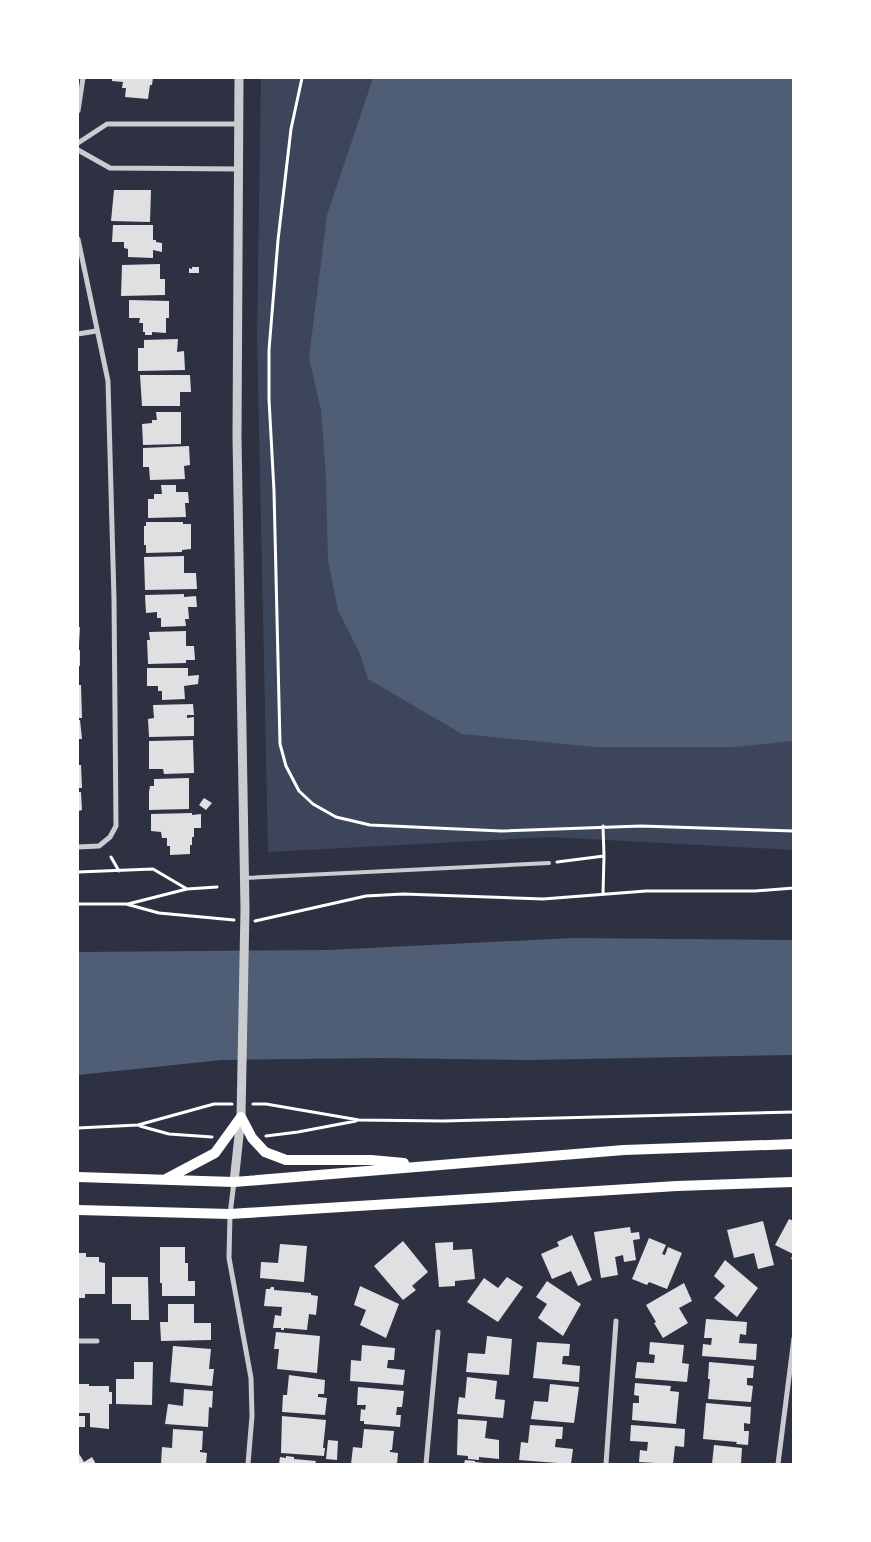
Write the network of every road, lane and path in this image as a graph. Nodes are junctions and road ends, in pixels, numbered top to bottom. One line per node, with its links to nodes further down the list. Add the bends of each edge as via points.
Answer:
1 (83, 78): 4 (street)
2 (239, 78): 5 (street)
3 (302, 78): 12 (path, via 289,148 269,350 280,744 286,766 299,791 313,804 336,817 370,825 501,831)
4 (78, 111)
5 (238, 124): 6 (street, via 107,124); 8 (street)
6 (78, 144)
7 (78, 150): 8 (street, via 110,168)
8 (238, 169): 20 (street, via 237,437)
9 (78, 239): 10 (street)
10 (96, 331): 11 (street); 14 (street, via 108,381 116,826 110,837 99,846)
11 (78, 334)
12 (603, 826): 13 (path); 15 (path)
13 (794, 832)
14 (78, 847)
15 (604, 856): 17 (path); 24 (path)
16 (111, 857): 18 (path)
17 (549, 863): 20 (lane)
18 (119, 871): 19 (path); 23 (path, via 153,869)
19 (78, 872)
20 (245, 878): 28 (street)
21 (217, 887): 23 (path)
22 (794, 888): 24 (path)
23 (186, 889): 26 (path)
24 (603, 894): 28 (path, via 542,899 403,894 366,896)
25 (78, 904): 26 (path)
26 (126, 904): 27 (path, via 159,913)
27 (238, 920)
28 (246, 921): 30 (street)
29 (794, 1112): 33 (path, via 443,1121 359,1120)
30 (241, 1115): 32 (main road); 33 (main road); 38 (street)
31 (78, 1128): 32 (path, via 138,1125 169,1134)
32 (227, 1138): 37 (main road, via 215,1153)
33 (252, 1138): 35 (main road, via 266,1152 286,1160 371,1160)
34 (794, 1144): 35 (main road, via 624,1150)
35 (426, 1166): 38 (main road)
36 (78, 1177): 37 (main road)
37 (166, 1180): 38 (main road)
38 (234, 1182): 41 (street)
39 (794, 1182): 41 (main road, via 676,1186)
40 (78, 1210): 41 (main road)
41 (230, 1214): 47 (street, via 229,1258 250,1378 252,1416)
42 (616, 1321): 49 (street)
43 (438, 1332): 48 (street)
44 (794, 1338): 50 (street)
45 (78, 1341): 46 (street)
46 (97, 1341)
47 (248, 1464)
48 (426, 1464)
49 (606, 1464)
50 (778, 1464)

